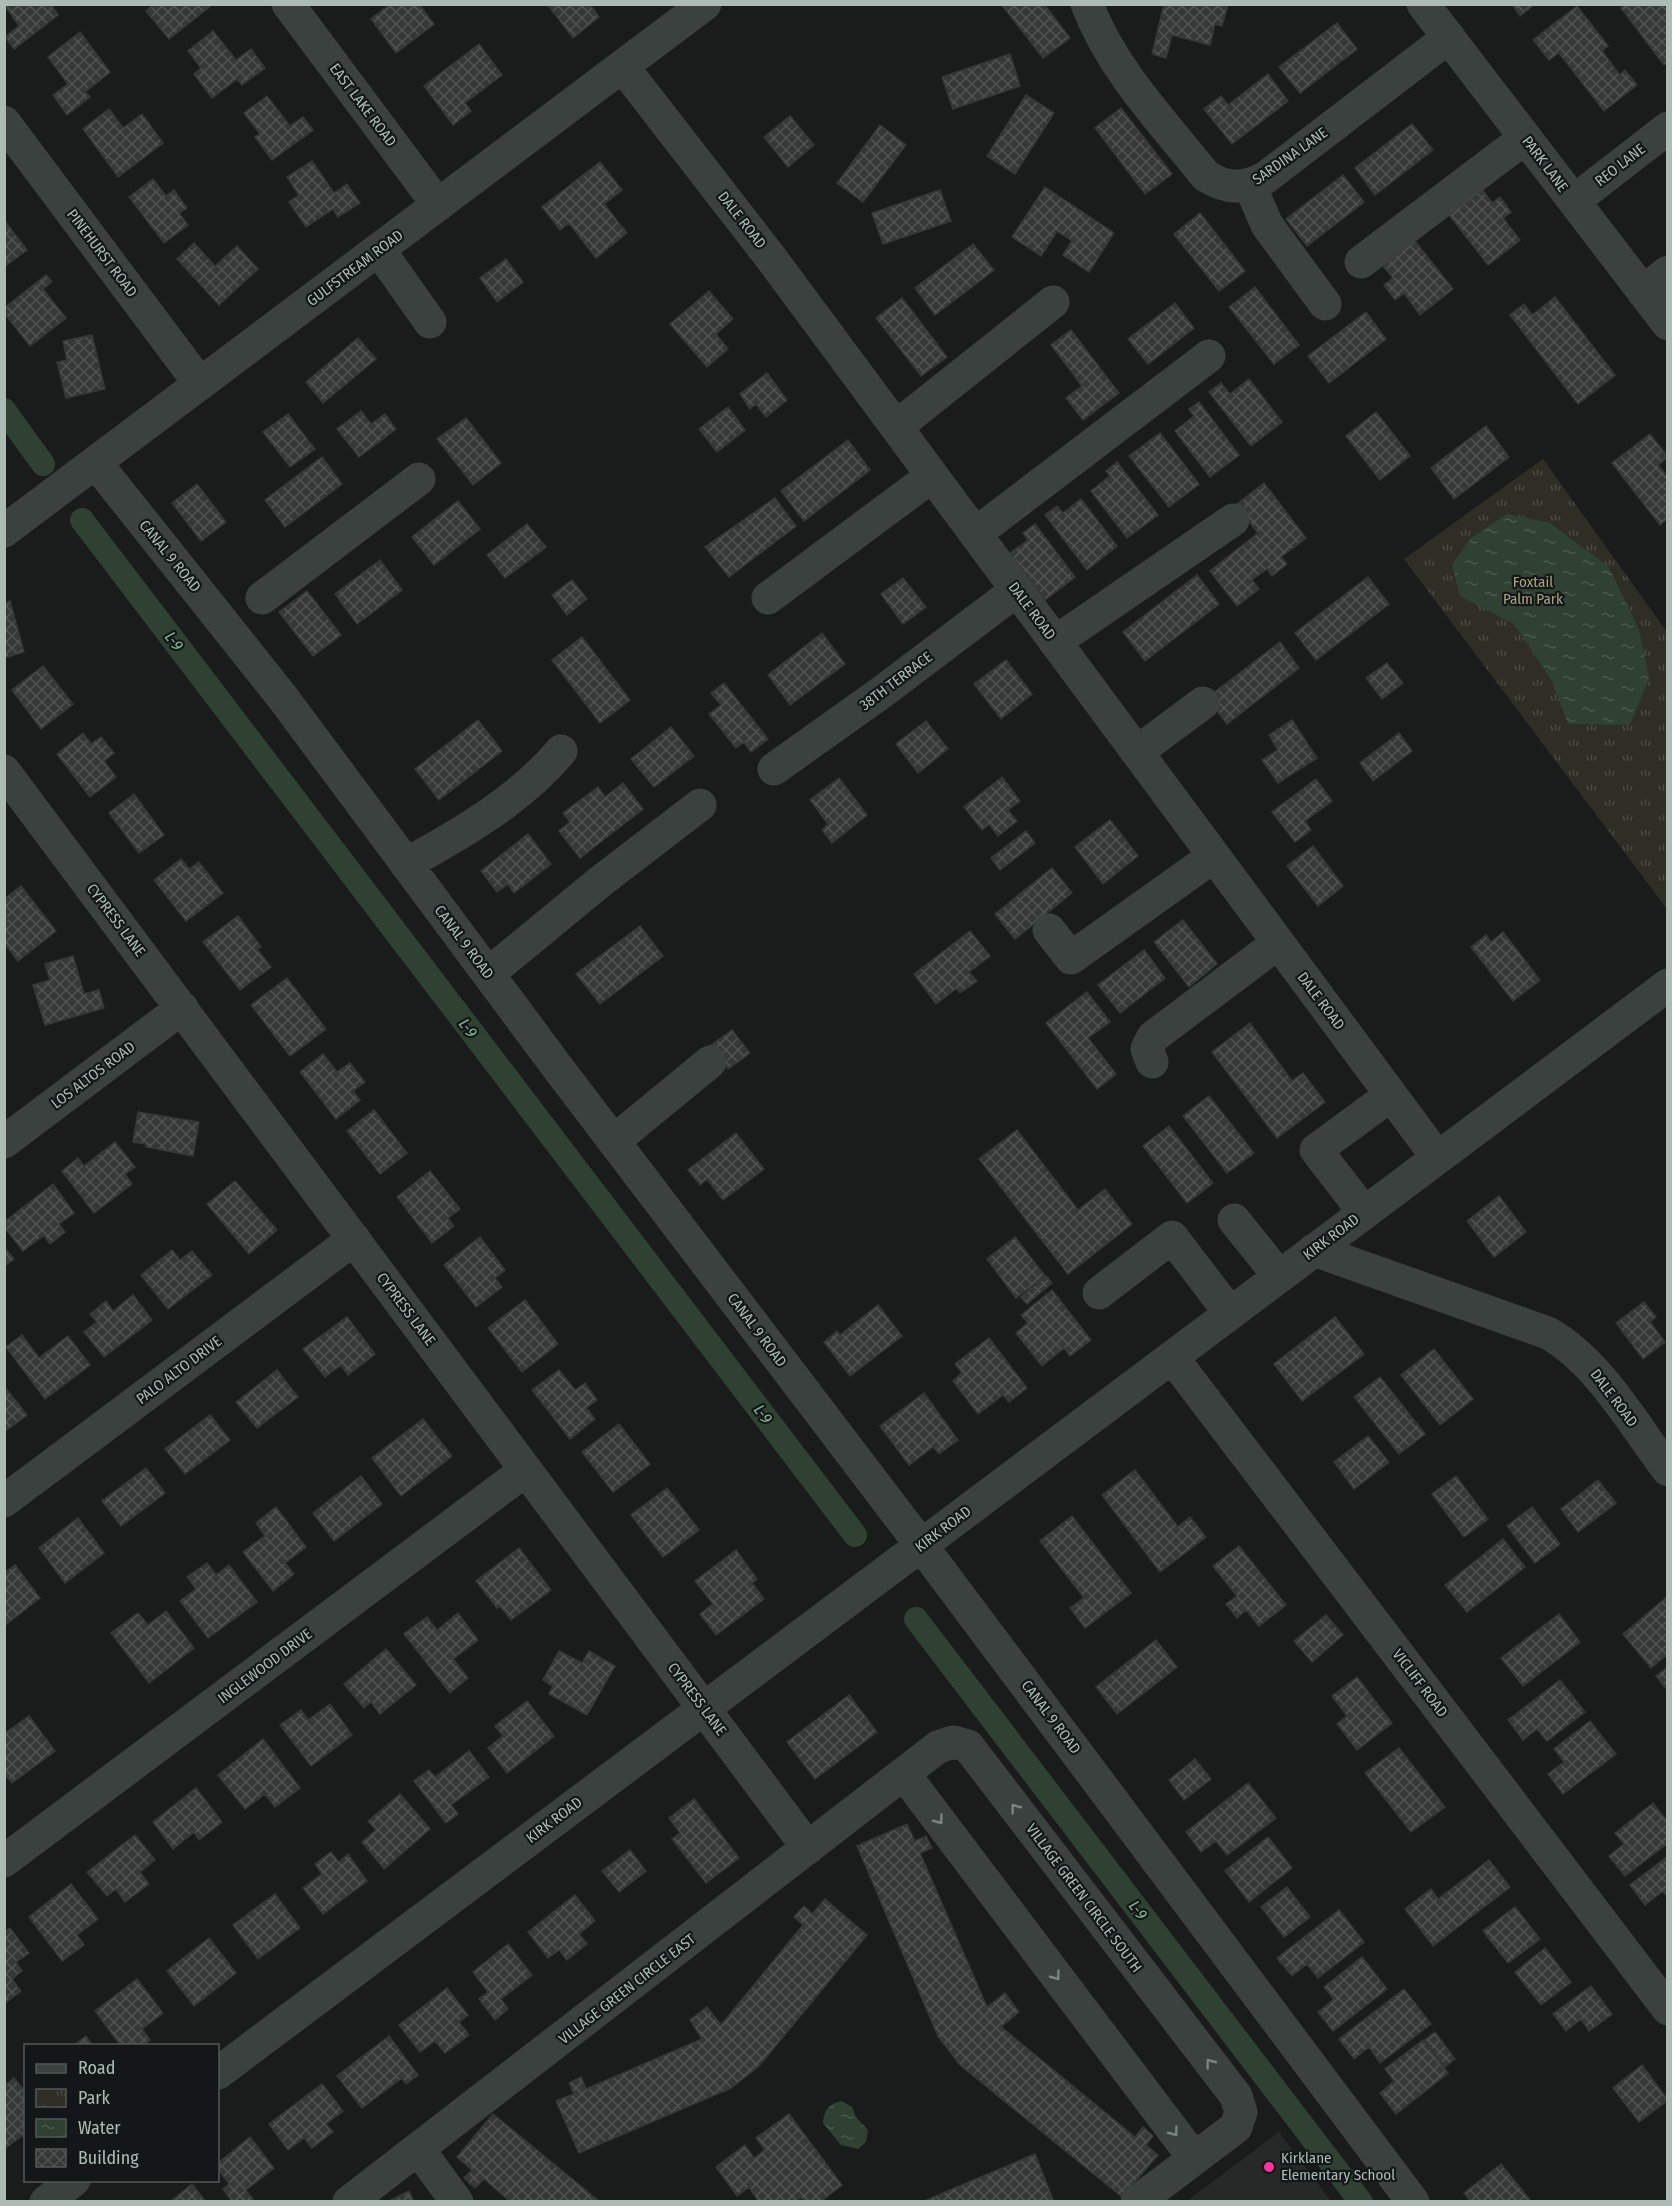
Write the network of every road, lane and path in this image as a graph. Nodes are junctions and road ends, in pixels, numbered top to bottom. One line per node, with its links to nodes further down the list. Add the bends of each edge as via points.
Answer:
1 (288, 4): 13 (street, EAST LAKE ROAD)
2 (705, 4): 5 (street, GULFSTREAM ROAD)
3 (1087, 4): 11 (street, SARDINA LANE, via 1114,62 1206,176 1234,188)
4 (1423, 4): 6 (street, PARK LANE)
5 (668, 15): 7 (street, GULFSTREAM ROAD)
6 (1449, 37): 10 (street, PARK LANE); 11 (street, SARDINA LANE)
7 (623, 67): 13 (street, GULFSTREAM ROAD); 23 (street, DALE ROAD)
8 (4, 122): 22 (street, PINEHURST ROAD)
9 (1668, 128): 12 (street, REO LANE)
10 (1525, 138): 12 (street, PARK LANE); 15 (street)
11 (1250, 186): 18 (street, via 1267,225)
12 (1574, 201): 16 (street, PARK LANE)
13 (438, 205): 14 (street, GULFSTREAM ROAD)
14 (379, 250): 19 (street); 22 (street, GULFSTREAM ROAD)
15 (1361, 262)
16 (1655, 282): 20 (street, PARK LANE)
17 (1053, 302): 23 (street)
18 (1325, 304)
19 (430, 322)
20 (1668, 324)
21 (1209, 356): 29 (street)
22 (200, 384): 24 (street, GULFSTREAM ROAD)
23 (896, 427): 25 (street, DALE ROAD)
24 (96, 463): 28 (street, GULFSTREAM ROAD); 33 (street, CANAL 9 ROAD)
25 (932, 476): 29 (street, DALE ROAD); 32 (street)
26 (419, 479): 31 (street)
27 (1233, 520): 35 (street)
28 (4, 531)
29 (975, 534): 30 (street, DALE ROAD)
30 (1017, 590): 35 (street, DALE ROAD); 39 (street, 38TH TERRACE)
31 (262, 598): 33 (street, via 245,599); 34 (street, via 258,613)
32 (768, 598)
33 (216, 614): 34 (street, CANAL 9 ROAD)
34 (236, 639): 43 (street, CANAL 9 ROAD)
35 (1055, 642): 38 (street, DALE ROAD)
36 (1203, 703): 38 (street)
37 (561, 751): 43 (street, via 469,828)
38 (1137, 752): 42 (street, DALE ROAD)
39 (774, 769)
40 (4, 771): 48 (street, CYPRESS LANE)
41 (700, 805): 46 (street)
42 (1214, 856): 44 (street, via 1071,958); 45 (street, DALE ROAD)
43 (406, 864): 46 (street, CANAL 9 ROAD)
44 (1049, 930)
45 (1278, 943): 50 (street, via 1154,1037 1147,1049); 51 (street, DALE ROAD)
46 (488, 974): 52 (street, CANAL 9 ROAD)
47 (1668, 985): 54 (street, KIRK ROAD)
48 (182, 1008): 53 (street, LOS ALTOS ROAD); 57 (street, CYPRESS LANE)
49 (710, 1062): 52 (street)
50 (1152, 1062)
51 (1391, 1095): 54 (street, DALE ROAD); 55 (street, via 1316,1150)
52 (614, 1141): 66 (street, CANAL 9 ROAD)
53 (4, 1142)
54 (1437, 1158): 55 (street, KIRK ROAD)
55 (1364, 1212): 58 (street, KIRK ROAD)
56 (1234, 1220): 59 (street)
57 (354, 1239): 64 (street, CYPRESS LANE); 65 (street, PALO ALTO DRIVE)
58 (1314, 1250): 59 (street, KIRK ROAD); 63 (street, DALE ROAD, via 1548,1333 1566,1343 1586,1360)
59 (1279, 1276): 61 (street, KIRK ROAD)
60 (1099, 1293): 61 (street, via 1172,1237)
61 (1230, 1313): 62 (street, KIRK ROAD)
62 (1172, 1356): 66 (street, KIRK ROAD); 71 (street, VICLIFF ROAD)
63 (1662, 1451)
64 (526, 1470): 67 (street, CYPRESS LANE); 70 (street, INGLEWOOD DRIVE)
65 (4, 1502)
66 (921, 1545): 67 (street, KIRK ROAD); 80 (street, CANAL 9 ROAD)
67 (704, 1708): 69 (street, CYPRESS LANE); 72 (street, KIRK ROAD)
68 (904, 1774): 69 (street, VILLAGE GREEN CIRCLE EAST); 74 (street, one-way to 74); 74 (street, VILLAGE GREEN CIRCLE SOUTH, one-way to 68, via 1236,2127 1241,2112 1236,2096 968,1746 953,1742 938,1747)
69 (808, 1848): 73 (street, VILLAGE GREEN CIRCLE EAST)
70 (4, 1862)
71 (1668, 2008)
72 (219, 2072)
73 (419, 2150): 77 (street, VILLAGE GREEN CIRCLE EAST); 78 (street)
74 (1194, 2158): 79 (street)
75 (73, 2182): 76 (street)
76 (46, 2202)
77 (349, 2202)
78 (457, 2202)
79 (1137, 2202)
80 (1413, 2202)

